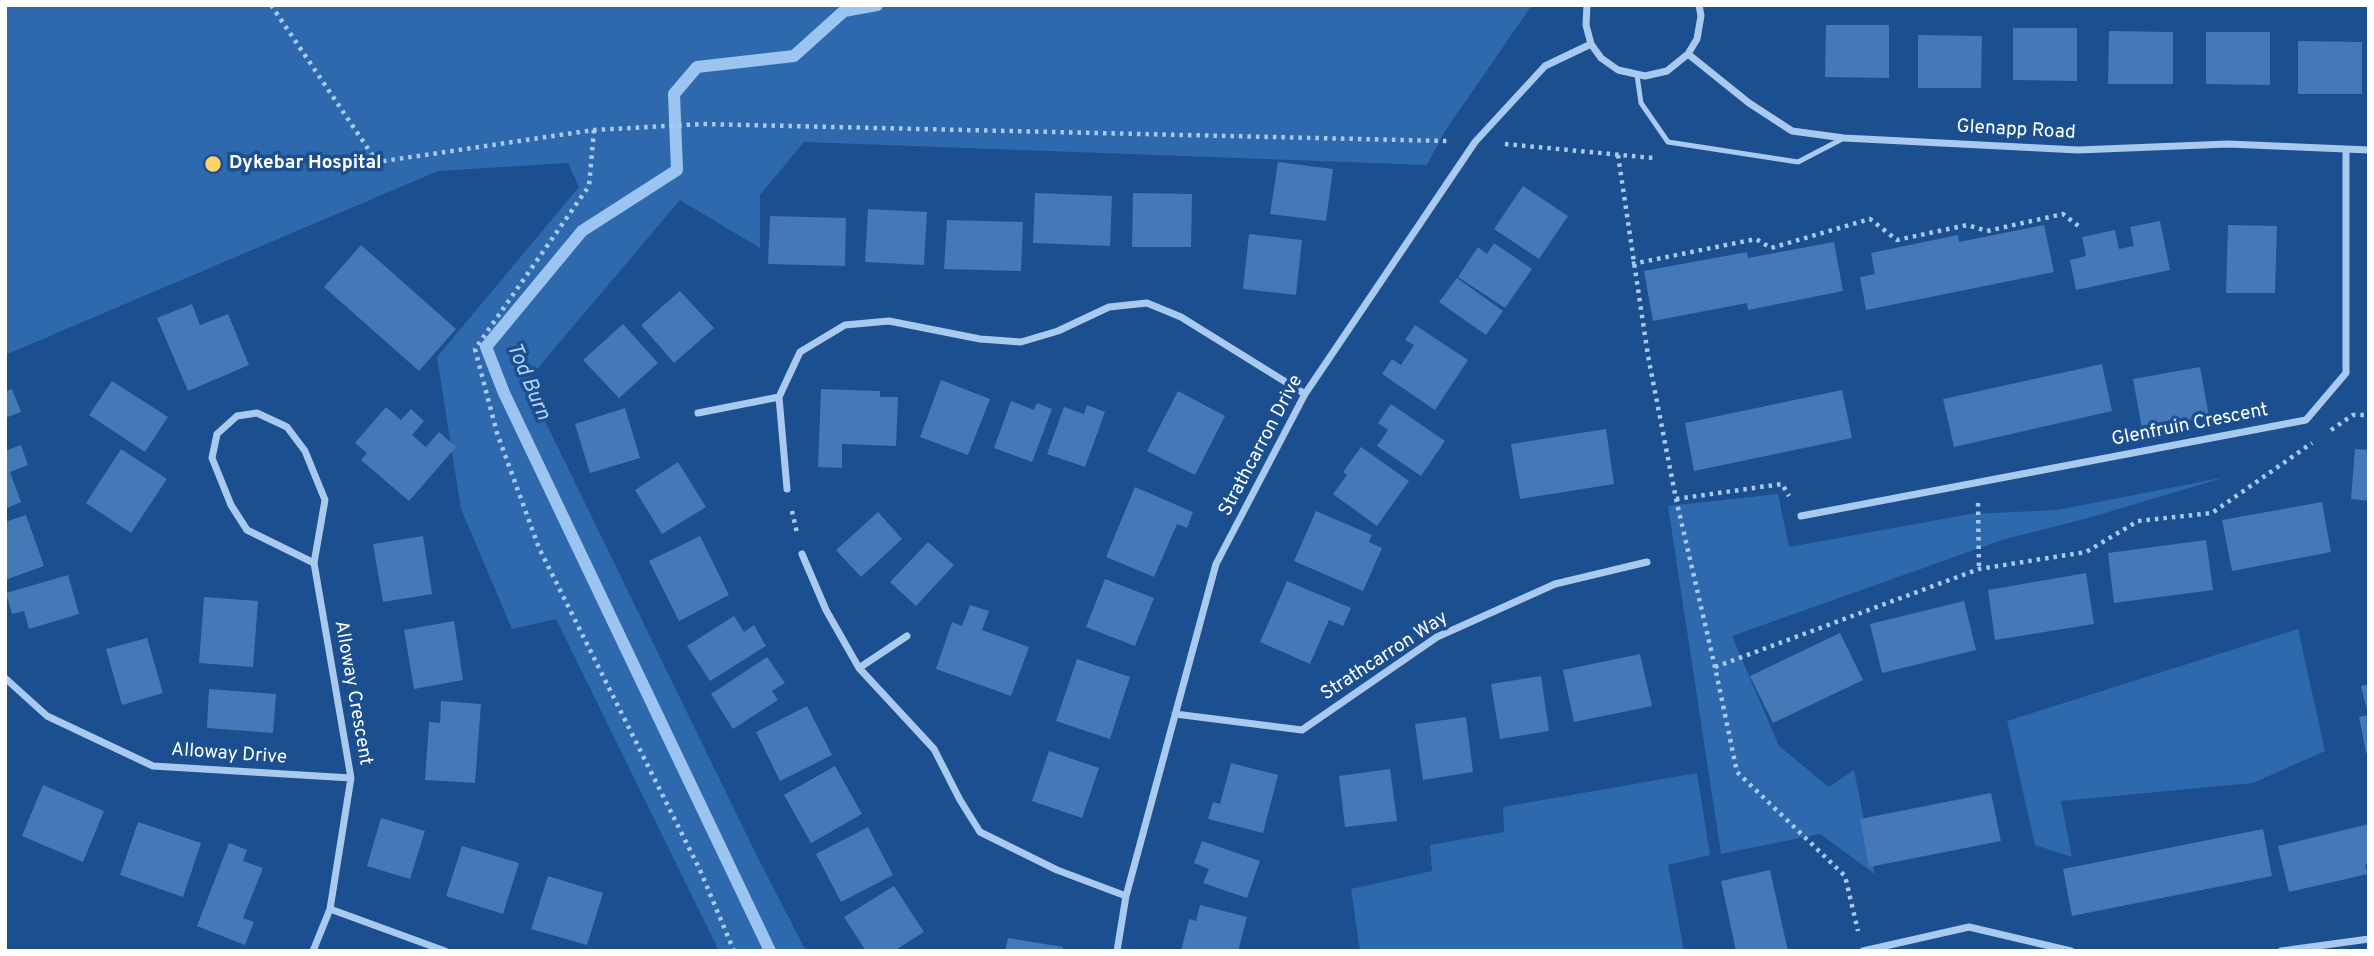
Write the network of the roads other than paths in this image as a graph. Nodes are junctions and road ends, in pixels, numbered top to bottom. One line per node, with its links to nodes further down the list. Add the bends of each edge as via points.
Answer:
1 (1587, 5): 3 (street)
2 (1699, 5): 4 (street, via 1697,39)
3 (1591, 44): 5 (street, via 1618,70); 9 (street, Strathcarron Drive, via 1545,66 1475,142)
4 (1689, 54): 5 (street, via 1667,71); 6 (street, Glenapp Road, via 1792,131)
5 (1637, 75): 6 (lane, via 1641,103 1668,142 1798,162)
6 (1844, 138): 7 (street, Glenapp Road, via 2078,150 2228,144)
7 (2346, 150): 8 (street, Glenapp Road); 13 (street, Glenfruin Crescent, via 2346,373 2306,420)
8 (2369, 150)
9 (1305, 394): 10 (street, via 1181,317 1147,303 1109,307 1021,342 889,321 845,326 800,352); 20 (street, Strathcarron Drive, via 1216,564)
10 (779, 397): 11 (street); 12 (street)
11 (698, 413)
12 (787, 489)
13 (1801, 516)
14 (802, 554): 18 (street, via 826,610)
15 (1647, 562): 20 (street, Strathcarron Way, via 1555,584 1437,637 1302,730)
16 (314, 563): 16 (street, Alloway Crescent, via 247,530 231,505 212,458 217,434 237,416 257,413 286,427 305,451 325,500); 21 (street, Alloway Crescent)
17 (907, 636): 18 (street)
18 (859, 668): 22 (street, via 934,749 980,832 1057,870)
19 (5, 678): 21 (street, Alloway Drive, via 47,716 153,766)
20 (1175, 714): 22 (street, Strathcarron Drive)
21 (351, 778): 23 (street, Alloway Crescent)
22 (1126, 896): 27 (street, Strathcarron Drive)
23 (330, 909): 25 (street, Alloway Crescent); 26 (street)
24 (2369, 939): 30 (street)
25 (313, 951)
26 (445, 951)
27 (1117, 951)
28 (1863, 951): 29 (street, via 1969,927)
29 (2071, 951)
30 (2280, 951)

